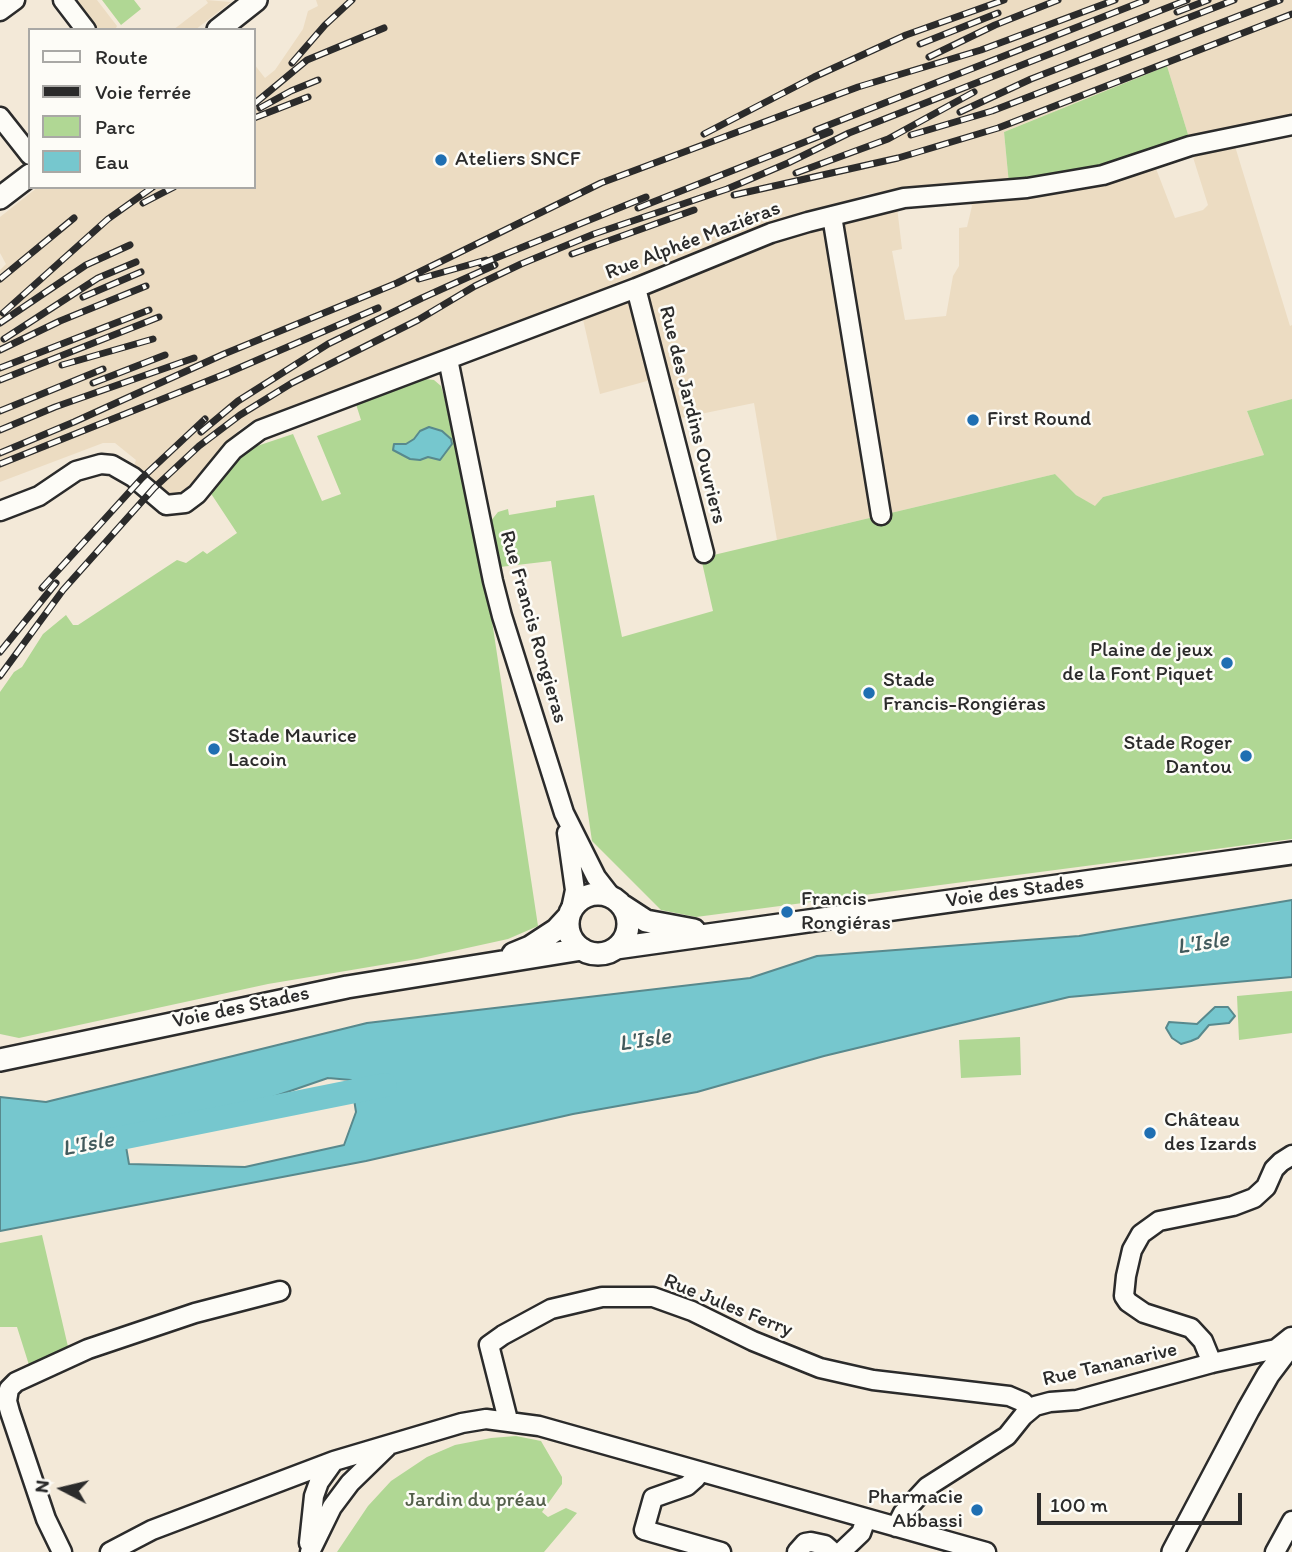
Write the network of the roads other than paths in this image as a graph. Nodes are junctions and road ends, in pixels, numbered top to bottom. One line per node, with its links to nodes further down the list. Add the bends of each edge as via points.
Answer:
1 (15, 0): 4 (street)
2 (63, 0): 5 (street)
3 (250, 2): 6 (main road)
4 (0, 11)
5 (84, 28)
6 (220, 28)
7 (0, 117): 9 (street)
8 (1292, 125): 12 (street, Rue Alphée Maziéras, via 1190,146 1102,175 1027,188 904,198)
9 (28, 152)
10 (28, 177): 11 (main road)
11 (0, 198)
12 (832, 216): 13 (street, Rue Alphée Maziéras, via 771,233); 16 (street)
13 (636, 288): 14 (street, Rue Alphée Maziéras); 17 (street, Rue des Jardins Ouvriers)
14 (448, 359): 15 (street, Rue Alphée Maziéras, via 260,430 233,450 185,503 166,505 133,477 102,464 76,471 39,496); 18 (street, Rue Francis Rongieras, via 492,581)
15 (0, 511)
16 (881, 515)
17 (704, 553)
18 (564, 813): 20 (street, Rue Francis Rongieras, via 596,877); 21 (street, via 575,890)
19 (1292, 853): 22 (main road, Voie des Stades)
20 (616, 900): 21 (main road, via 592,894 583,897); 22 (main road, Voie des Stades, via 646,921 665,926); 23 (main road, via 627,914 627,933)
21 (570, 913): 24 (main road, via 570,935); 25 (main road, Voie des Stades, via 556,930 530,947)
22 (738, 931): 23 (main road, Voie des Stades)
23 (616, 948): 24 (main road, via 596,954)
24 (582, 949): 25 (main road, Voie des Stades)
25 (484, 966): 26 (main road, Voie des Stades, via 347,987)
26 (0, 1060)
27 (1292, 1156): 32 (street, via 1281,1162 1266,1187 1247,1202 1171,1217 1147,1228 1128,1262 1124,1296 1136,1310 1191,1328)
28 (280, 1291): 44 (street, via 195,1313 88,1349 16,1381 9,1389 10,1412)
29 (1292, 1337): 32 (street, Rue Tananarive, via 1276,1349)
30 (1292, 1343): 52 (main road, via 1248,1410)
31 (1292, 1350): 53 (main road)
32 (1212, 1363): 33 (street, Rue Tananarive)
33 (1030, 1410): 34 (street, Rue Jules Ferry, via 1009,1396 873,1380 820,1368 653,1297 602,1297 551,1309 489,1345); 43 (street, Rue Tananarive, via 1007,1436 927,1487)
34 (508, 1420): 35 (street, via 462,1423); 37 (street)
35 (387, 1447): 36 (street); 39 (street)
36 (334, 1461): 38 (street); 39 (street); 40 (street)
37 (697, 1471): 41 (street); 47 (street, via 687,1486 653,1498 644,1530)
38 (286, 1478): 40 (street, via 306,1482); 45 (street, via 152,1530)
39 (350, 1483): 46 (street)
40 (314, 1496): 46 (street)
41 (866, 1519): 43 (street); 50 (street, via 855,1541)
42 (1292, 1521): 54 (street)
43 (896, 1527): 51 (street)
44 (62, 1552)
45 (110, 1552)
46 (309, 1552)
47 (721, 1552)
48 (797, 1552): 49 (street, via 811,1542)
49 (833, 1552)
50 (841, 1552)
51 (986, 1552)
52 (1172, 1552)
53 (1185, 1552)
54 (1275, 1552)

